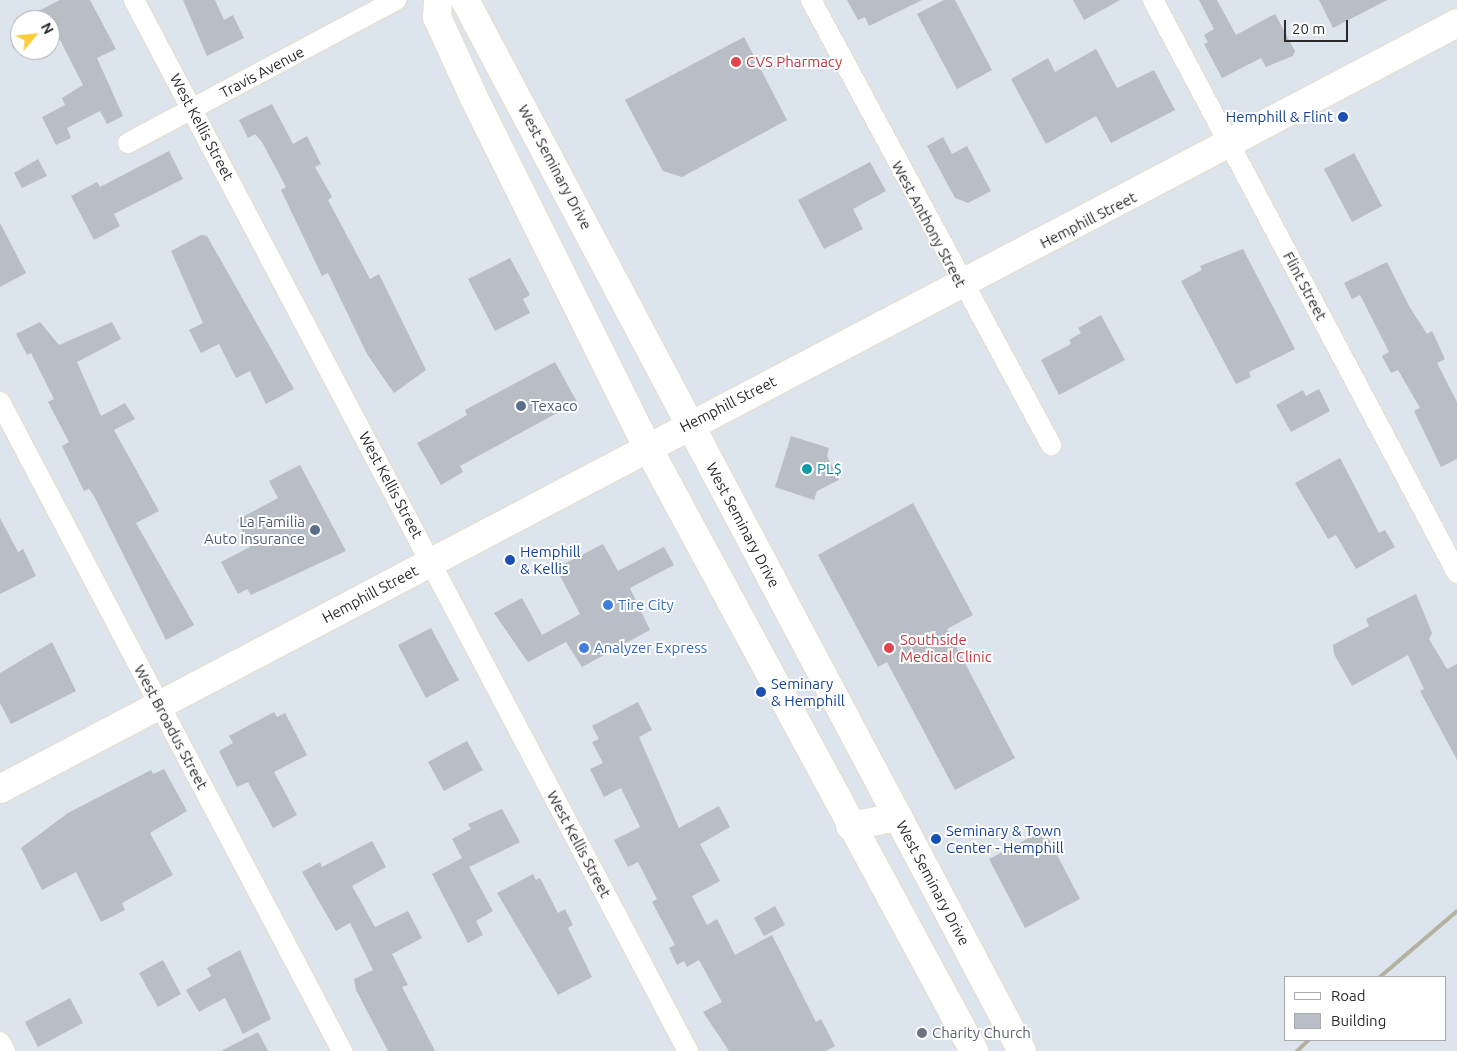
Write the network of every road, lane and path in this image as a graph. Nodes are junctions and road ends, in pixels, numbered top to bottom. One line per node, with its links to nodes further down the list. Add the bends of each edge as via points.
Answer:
1 (134, 0): 8 (street, West Kellis Street)
2 (396, 0): 8 (street, Travis Avenue)
3 (438, 0): 15 (main road, via 437,17 474,98)
4 (464, 0): 13 (main road, West Seminary Drive)
5 (811, 0): 11 (street, West Anthony Street)
6 (1154, 0): 10 (street, Flint Street)
7 (1457, 23): 10 (main road, Hemphill Street)
8 (192, 109): 9 (street, Travis Avenue); 16 (street, West Kellis Street)
9 (128, 143)
10 (1230, 145): 11 (main road, Hemphill Street); 17 (street, Flint Street)
11 (962, 286): 13 (main road, Hemphill Street); 14 (street, West Anthony Street)
12 (0, 402): 18 (street, West Broadus Street)
13 (689, 424): 15 (main road, Hemphill Street); 20 (main road, West Seminary Drive)
14 (1051, 445)
15 (647, 446): 16 (main road, Hemphill Street); 21 (main road)
16 (431, 562): 18 (main road, Hemphill Street); 25 (street, West Kellis Street)
17 (1457, 573)
18 (159, 705): 19 (main road, Hemphill Street); 24 (street, West Broadus Street)
19 (0, 788)
20 (898, 817): 21 (main road); 27 (main road, West Seminary Drive)
21 (850, 826): 26 (main road)
22 (0, 1042): 23 (street)
23 (4, 1051)
24 (342, 1051)
25 (688, 1051)
26 (974, 1051)
27 (1022, 1051)

